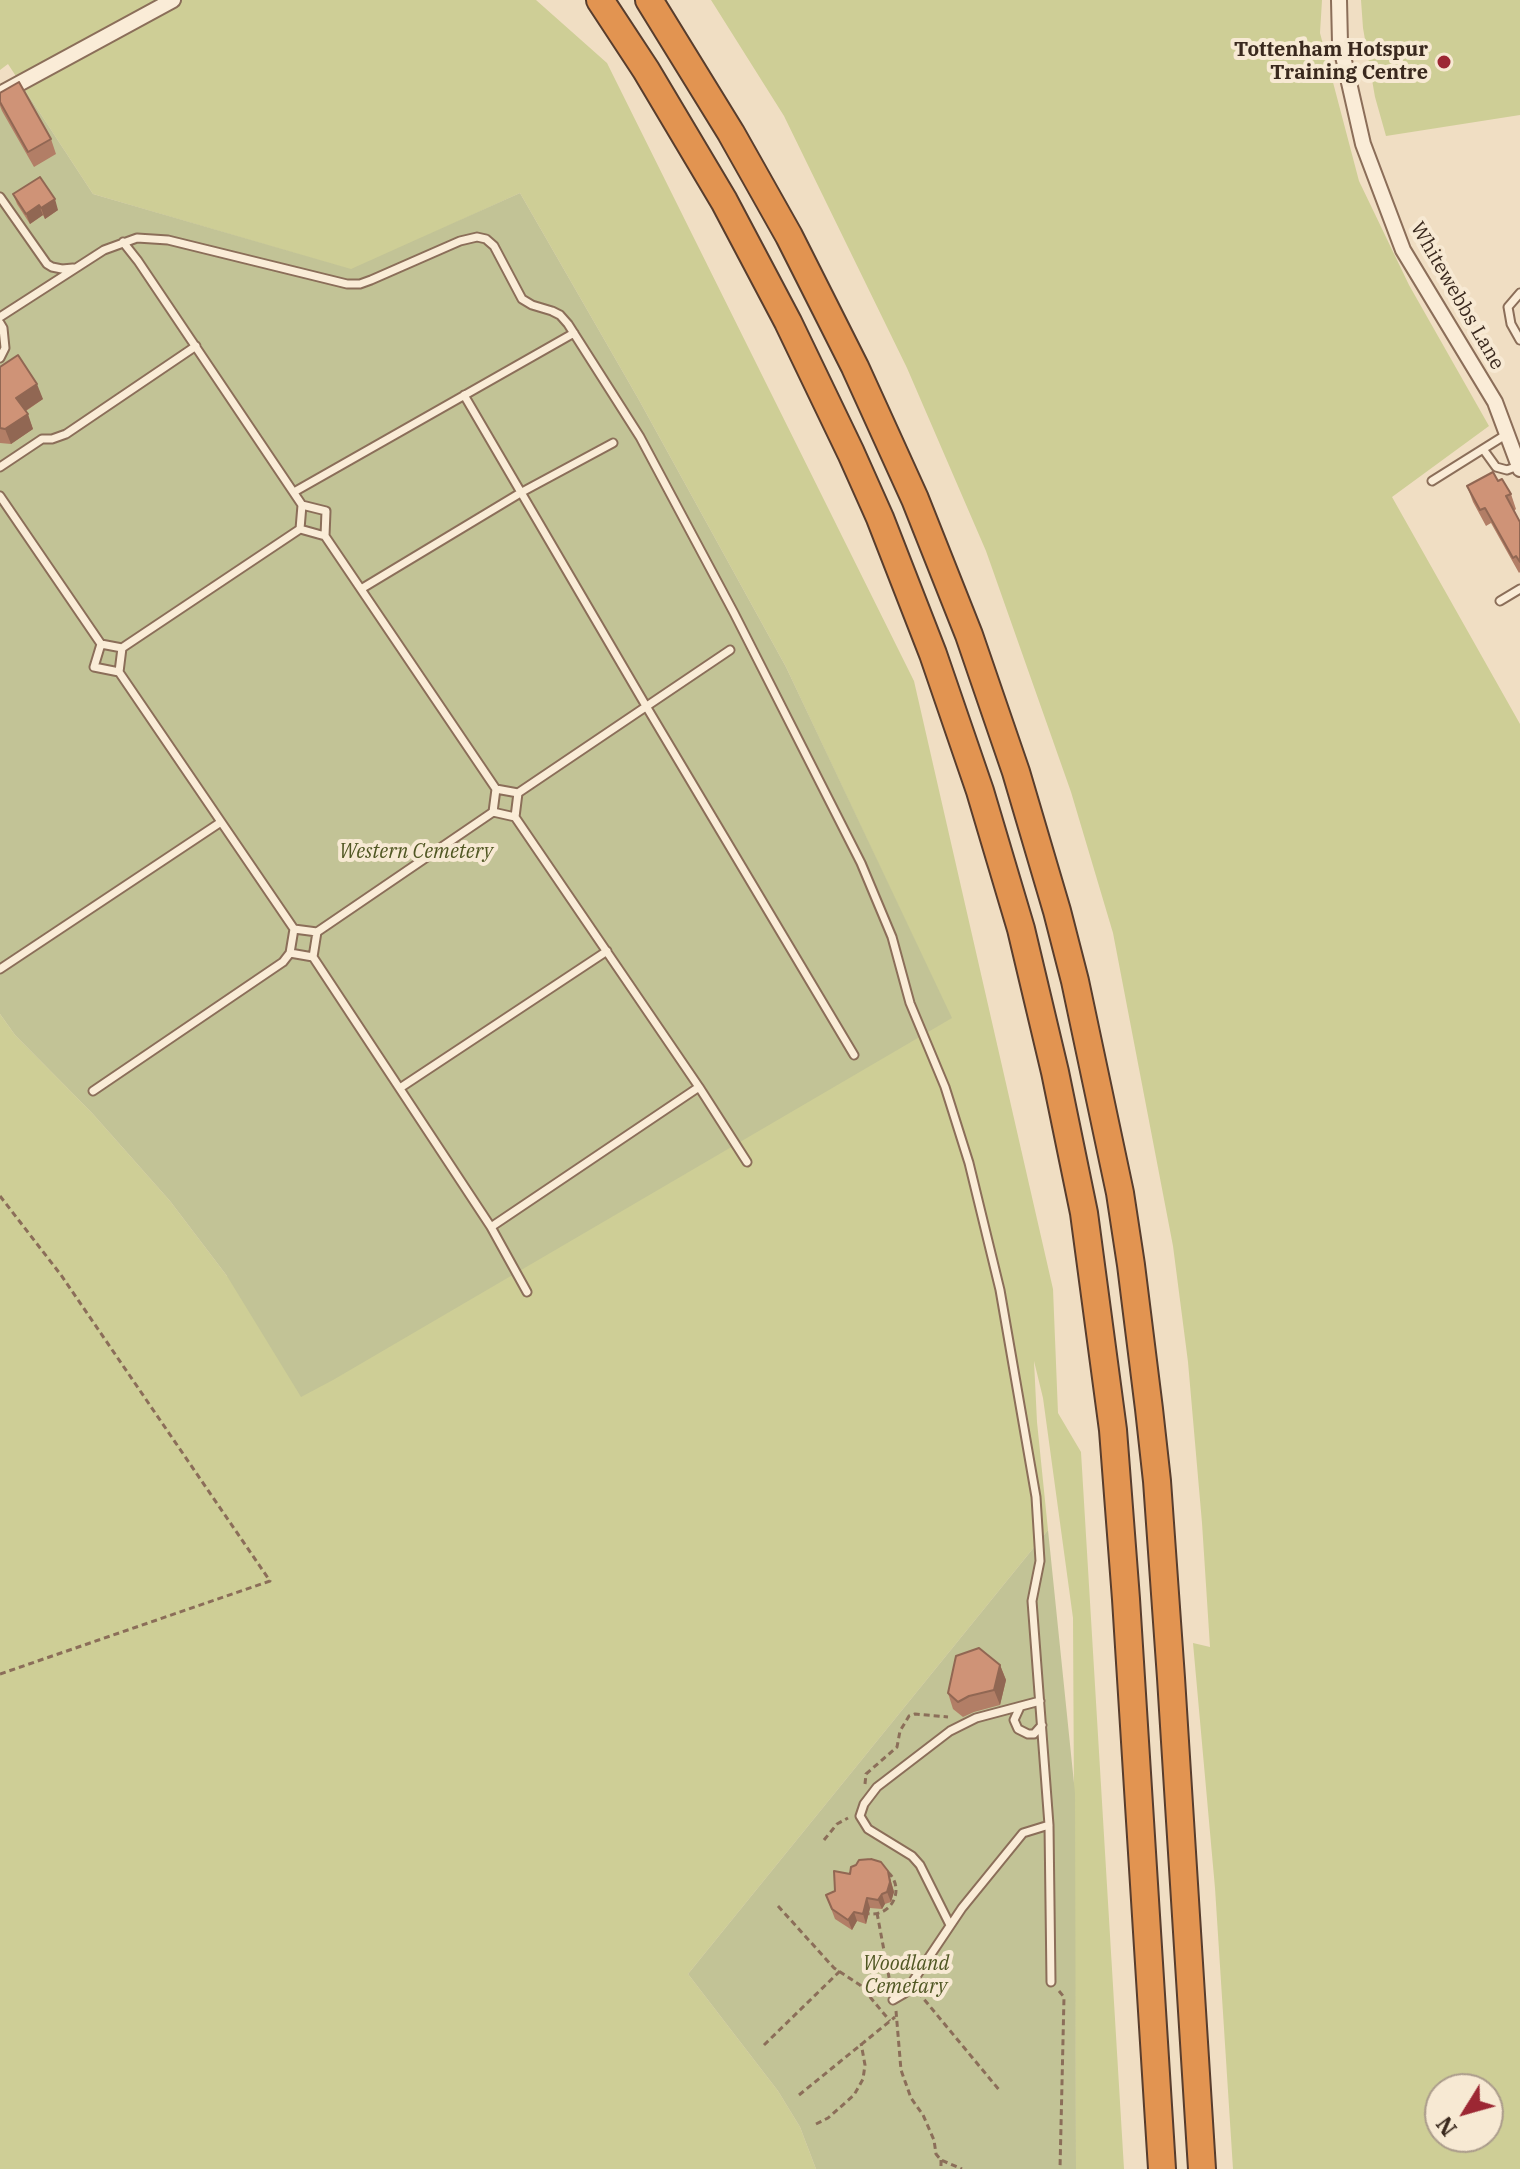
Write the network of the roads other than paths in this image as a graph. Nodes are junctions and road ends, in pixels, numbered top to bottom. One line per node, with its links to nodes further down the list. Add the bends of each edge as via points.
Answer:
1 (173, 0): 5 (street)
2 (600, 0): 61 (highway, via 724,201 851,453 933,654 1021,929 1084,1213 1113,1430)
3 (649, 0): 62 (highway, via 789,236 886,433 993,703 1072,967 1120,1193 1157,1481)
4 (1339, 0): 16 (street, Whitewebbs Lane, via 1340,43 1363,144 1403,250 1495,402)
5 (0, 94)
6 (0, 197): 8 (lane, via 47,264)
7 (123, 242): 8 (lane); 11 (lane, via 168,240 360,284 477,237 494,246 522,299 560,315); 13 (lane)
8 (75, 267): 10 (lane)
9 (1520, 293): 12 (lane, via 1508,307)
10 (0, 320): 14 (lane, via 5,348)
11 (574, 333): 15 (lane); 54 (lane, via 648,451 861,863 945,1087 1000,1290 1036,1497 1040,1561 1032,1601)
12 (1520, 340)
13 (196, 346): 19 (lane, via 66,434 42,439); 22 (lane)
14 (0, 358)
15 (464, 395): 22 (lane); 23 (lane)
16 (1507, 434): 18 (lane); 20 (street, Whitewebbs Lane)
17 (613, 443): 23 (lane)
18 (1483, 449): 20 (lane, via 1496,467); 21 (lane)
19 (0, 467)
20 (1520, 467)
21 (1432, 481)
22 (294, 492): 25 (lane)
23 (522, 492): 28 (lane); 35 (lane)
24 (0, 496): 31 (lane)
25 (302, 505): 26 (lane); 27 (lane, via 326,511)
26 (300, 529): 27 (lane); 32 (lane)
27 (325, 536): 28 (lane)
28 (361, 589): 36 (lane)
29 (1520, 589): 30 (lane)
30 (1500, 601)
31 (101, 644): 32 (lane); 34 (lane, via 94,667)
32 (122, 648): 34 (lane)
33 (730, 650): 35 (lane)
34 (119, 672): 40 (lane)
35 (646, 706): 37 (lane); 47 (lane)
36 (496, 789): 37 (lane); 38 (lane)
37 (518, 793): 39 (lane)
38 (493, 812): 39 (lane); 42 (lane)
39 (515, 817): 43 (lane)
40 (221, 822): 41 (lane); 46 (lane)
41 (294, 929): 42 (lane); 44 (lane)
42 (317, 932): 45 (lane)
43 (607, 951): 48 (lane); 49 (lane)
44 (290, 953): 45 (lane); 50 (lane)
45 (313, 957): 49 (lane)
46 (0, 969)
47 (854, 1055)
48 (699, 1087): 51 (lane); 52 (lane)
49 (400, 1088): 52 (lane)
50 (93, 1091)
51 (747, 1162)
52 (491, 1227): 53 (lane)
53 (527, 1292)
54 (1040, 1701): 55 (lane); 56 (lane)
55 (1021, 1705): 56 (lane, via 1014,1720 1018,1729 1034,1734); 58 (lane, via 962,1724 932,1744 870,1795 860,1816 868,1829 920,1865)
56 (1042, 1725): 57 (lane)
57 (1049, 1825): 58 (lane, via 1023,1833); 59 (lane)
58 (950, 1925): 60 (lane, via 905,1993)
59 (1051, 1982)
60 (893, 2000)
61 (1162, 2169)
62 (1202, 2169)

